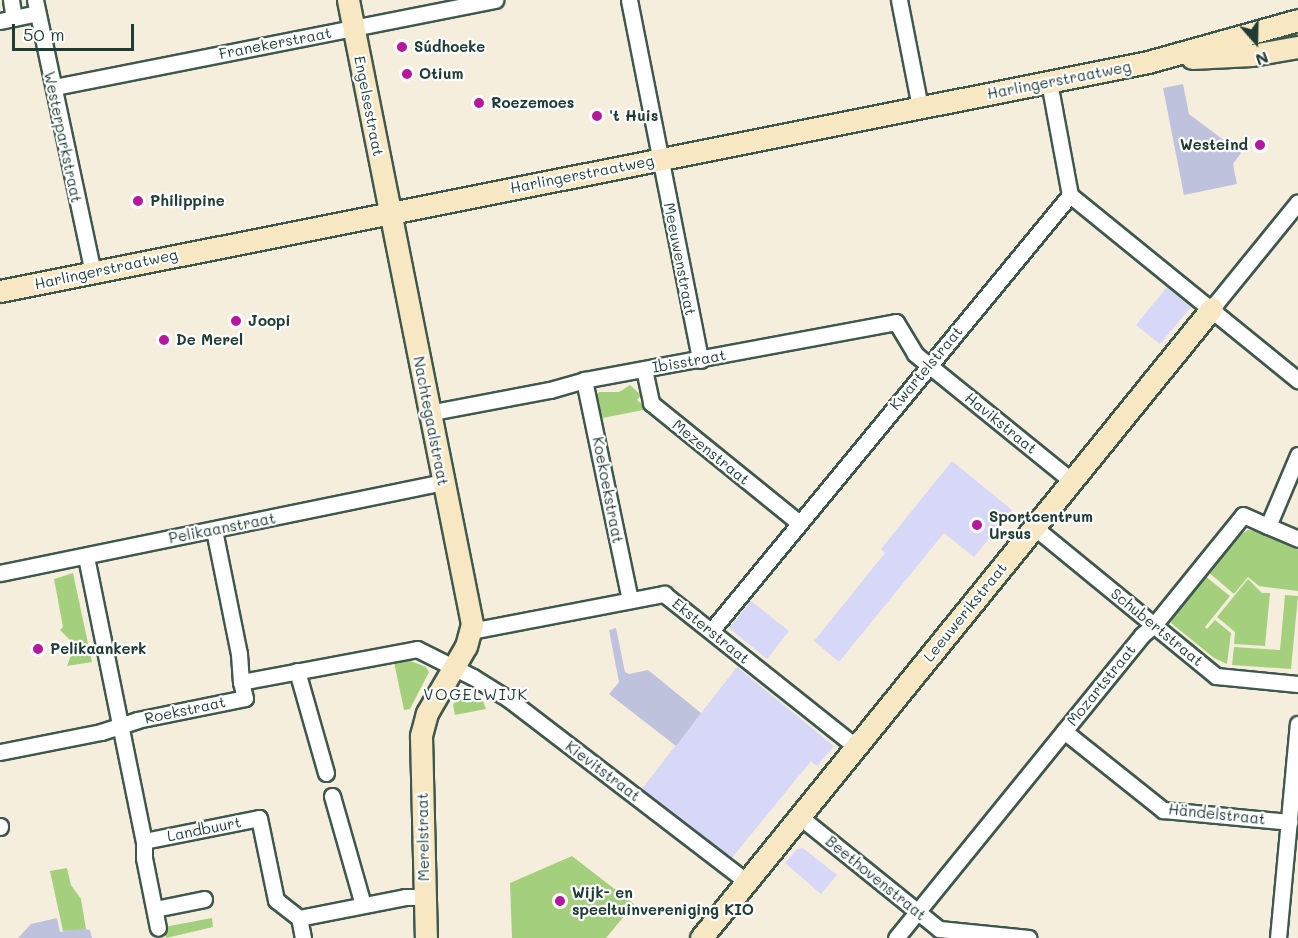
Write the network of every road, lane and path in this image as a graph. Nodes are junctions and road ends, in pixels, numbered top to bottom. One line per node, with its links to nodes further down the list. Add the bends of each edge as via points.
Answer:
1 (11, 0): 7 (street)
2 (348, 0): 9 (street, Engelsestraat)
3 (495, 0): 9 (street, Franekerstraat)
4 (629, 0): 15 (street, Meeuwenstraat)
5 (899, 0): 14 (street)
6 (36, 6): 7 (street); 13 (street, Westerparkstraat)
7 (7, 19)
8 (1298, 20): 11 (street, Harlingerstraatweg)
9 (354, 28): 13 (street, Franekerstraat); 18 (street, Engelsestraat)
10 (1298, 47): 11 (street, Harlingerstraatweg, via 1252,55)
11 (1165, 59): 12 (street, Harlingerstraatweg)
12 (1048, 82): 14 (street, Harlingerstraatweg); 16 (street)
13 (55, 87): 19 (street, Westerparkstraat)
14 (920, 107): 15 (street, Harlingerstraatweg)
15 (660, 158): 18 (street, Harlingerstraatweg); 22 (street, Meeuwenstraat)
16 (1070, 195): 21 (street); 23 (street, Kwartelstraat)
17 (1298, 202): 21 (street, Leeuwerikstraat)
18 (390, 211): 19 (street, Harlingerstraatweg); 27 (street, Nachtegaalstraat)
19 (93, 273): 20 (street, Harlingerstraatweg)
20 (0, 291)
21 (1212, 309): 26 (street); 29 (street, Leeuwerikstraat)
22 (700, 360): 23 (street, Ibisstraat, via 896,322 915,354); 24 (street, Ibisstraat)
23 (929, 365): 29 (street, Havikstraat); 31 (street, Kwartelstraat)
24 (644, 369): 25 (street, Ibisstraat); 31 (street, Mezenstraat, via 651,403)
25 (584, 380): 27 (street, Ibisstraat); 38 (street, Koekoekstraat)
26 (1298, 380)
27 (428, 413): 30 (street, Nachtegaalstraat)
28 (1298, 455): 32 (street)
29 (1072, 481): 33 (street, Leeuwerikstraat)
30 (443, 482): 34 (street, Pelikaanstraat); 40 (street, Nachtegaalstraat)
31 (799, 523): 41 (street, Kwartelstraat)
32 (1268, 526): 35 (street); 39 (street, Mozartstraat, via 1243,515)
33 (1034, 527): 39 (street, Schubertstraat); 49 (street, Leeuwerikstraat)
34 (214, 530): 36 (street, Pelikaanstraat); 44 (street)
35 (1298, 539)
36 (86, 557): 37 (street, Pelikaanstraat); 47 (street)
37 (0, 573)
38 (630, 600): 40 (street, Eksterstraat); 41 (street, Eksterstraat, via 664,594)
39 (1154, 625): 45 (street, Schubertstraat, via 1216,676); 48 (street, Mozartstraat)
40 (471, 631): 42 (street, Merelstraat)
41 (711, 631): 49 (street, Eksterstraat)
42 (455, 667): 43 (street, Roekstraat, via 422,651 407,649); 56 (street, Kievitstraat, via 510,700); 58 (street, Merelstraat, via 427,713 421,736)
43 (297, 671): 44 (street, Roekstraat); 51 (street)
44 (241, 682): 47 (street, Roekstraat, via 245,698)
45 (1298, 684)
46 (1298, 724): 54 (street)
47 (120, 725): 50 (street, Roekstraat); 55 (street)
48 (1064, 731): 54 (street, Händelstraat, via 1163,810); 62 (street, Mozartstraat)
49 (855, 746): 53 (street, Leeuwerikstraat)
50 (0, 752)
51 (326, 773)
52 (332, 796): 60 (street)
53 (799, 816): 56 (street, Leeuwerikstraat); 62 (street, Beethovenstraat)
54 (1289, 822): 57 (street)
55 (144, 841): 61 (street); 63 (street, Landbuurt, via 259,818 276,900)
56 (747, 882): 67 (street, Leeuwerikstraat)
57 (1291, 883): 70 (street)
58 (424, 897): 60 (street); 66 (street, Merelstraat)
59 (204, 899): 61 (street)
60 (363, 905): 63 (street)
61 (155, 909): 64 (street)
62 (917, 912): 68 (street, Mozartstraat); 69 (street, Beethovenstraat, via 939,929)
63 (299, 918): 65 (street)
64 (158, 928)
65 (303, 938)
66 (426, 938)
67 (701, 938)
68 (896, 938)
69 (1029, 938)
70 (1278, 938)

